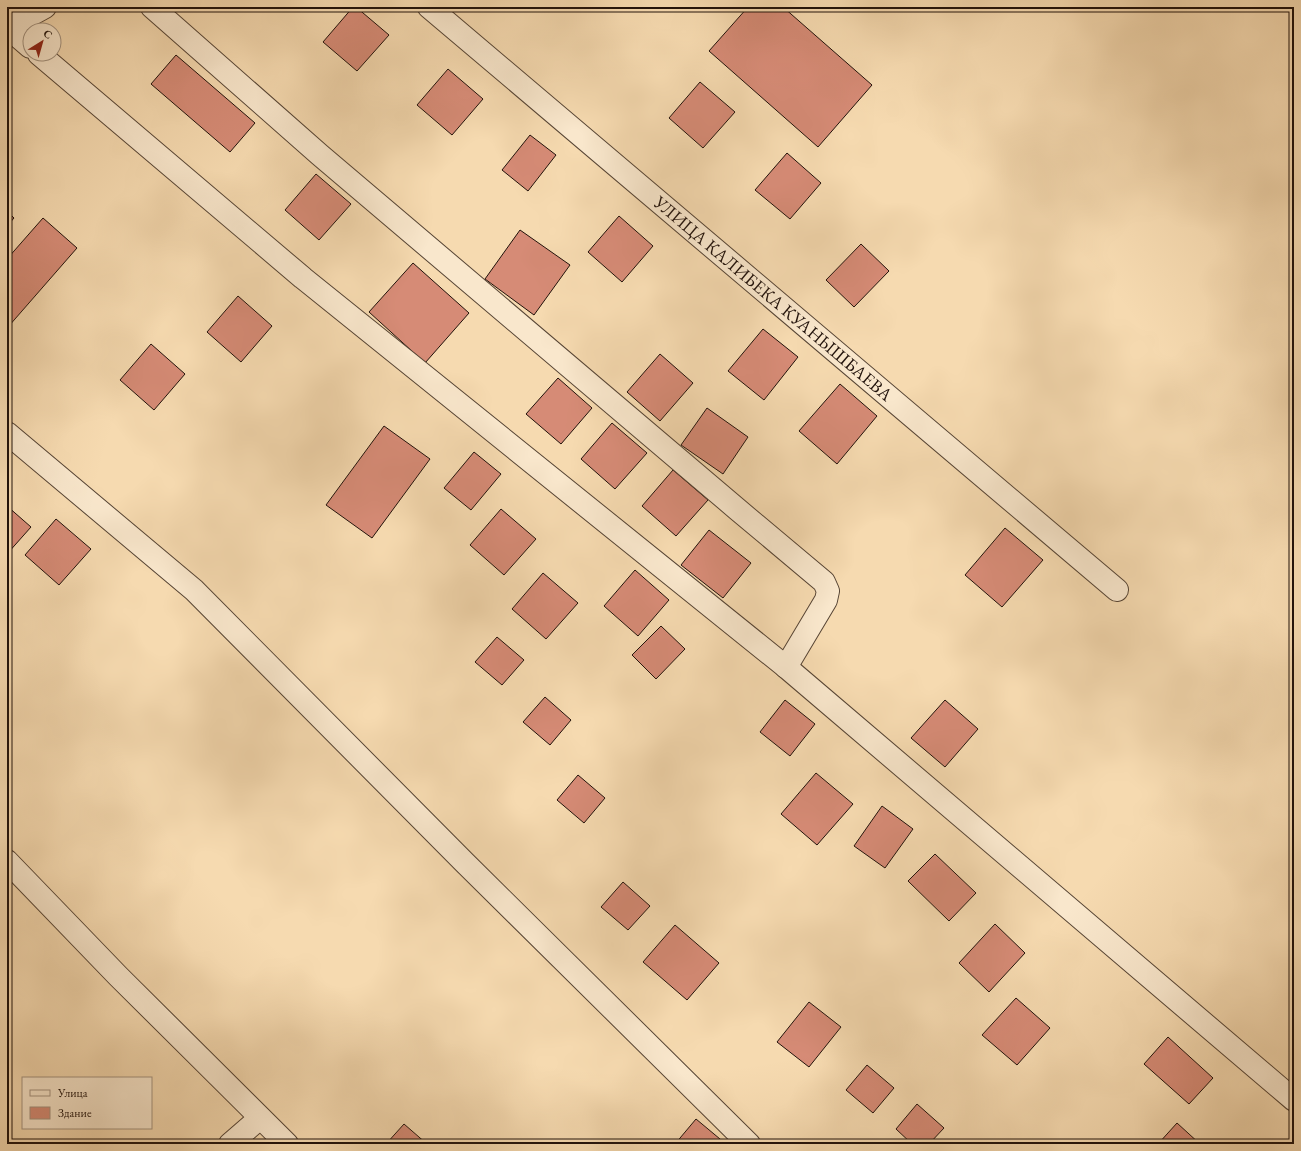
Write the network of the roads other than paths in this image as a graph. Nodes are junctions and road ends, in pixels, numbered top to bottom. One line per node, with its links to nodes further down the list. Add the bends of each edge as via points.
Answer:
1 (45, 7): 4 (street)
2 (152, 7): 9 (street, via 314,149 824,582 828,591 826,600)
3 (429, 7): 8 (street, УЛИЦА КАЛИБЕКА КУАНЫШБАЕВА)
4 (7, 27): 5 (street)
5 (22, 40)
6 (48, 62): 9 (street, via 304,278)
7 (7, 433): 15 (street, via 194,590 466,864)
8 (1117, 590)
9 (786, 667): 11 (street)
10 (7, 861): 12 (street)
11 (1294, 1100)
12 (260, 1118): 13 (street); 14 (street)
13 (230, 1144)
14 (287, 1144)
15 (750, 1144)

